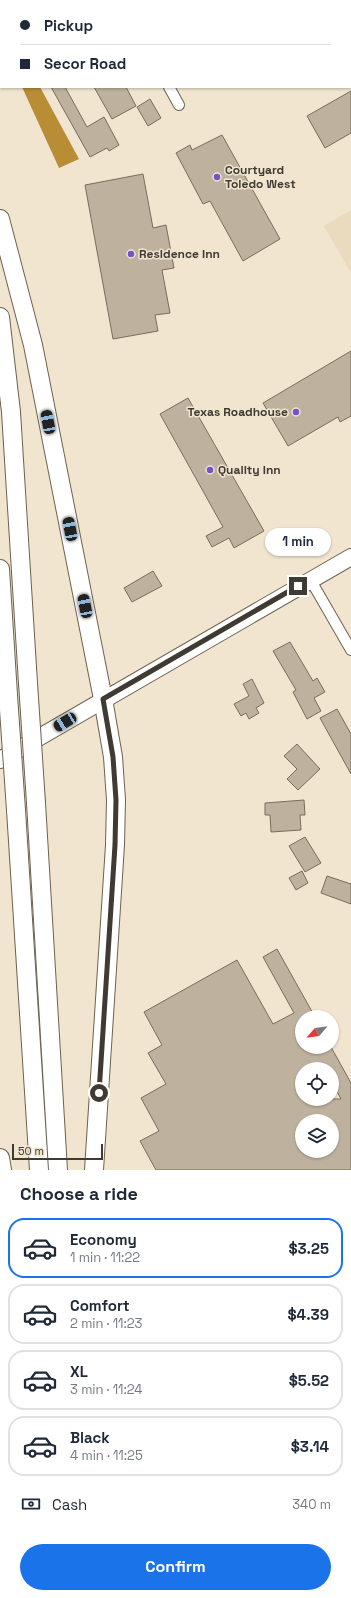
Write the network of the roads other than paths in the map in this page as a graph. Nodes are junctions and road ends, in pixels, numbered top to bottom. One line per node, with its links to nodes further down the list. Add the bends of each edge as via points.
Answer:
1 (170, 88): 2 (street)
2 (179, 105)
3 (0, 219): 9 (highway, via 33,345)
4 (0, 317): 14 (highway, bridge, via 11,412)
5 (351, 556): 7 (main road)
6 (0, 569): 13 (highway, bridge)
7 (310, 579): 8 (street); 9 (main road)
8 (351, 650)
9 (103, 699): 10 (main road); 15 (highway, via 113,757 116,807)
10 (0, 760)
11 (0, 1158): 12 (highway)
12 (2, 1170)
13 (39, 1170)
14 (58, 1170)
15 (94, 1170)

